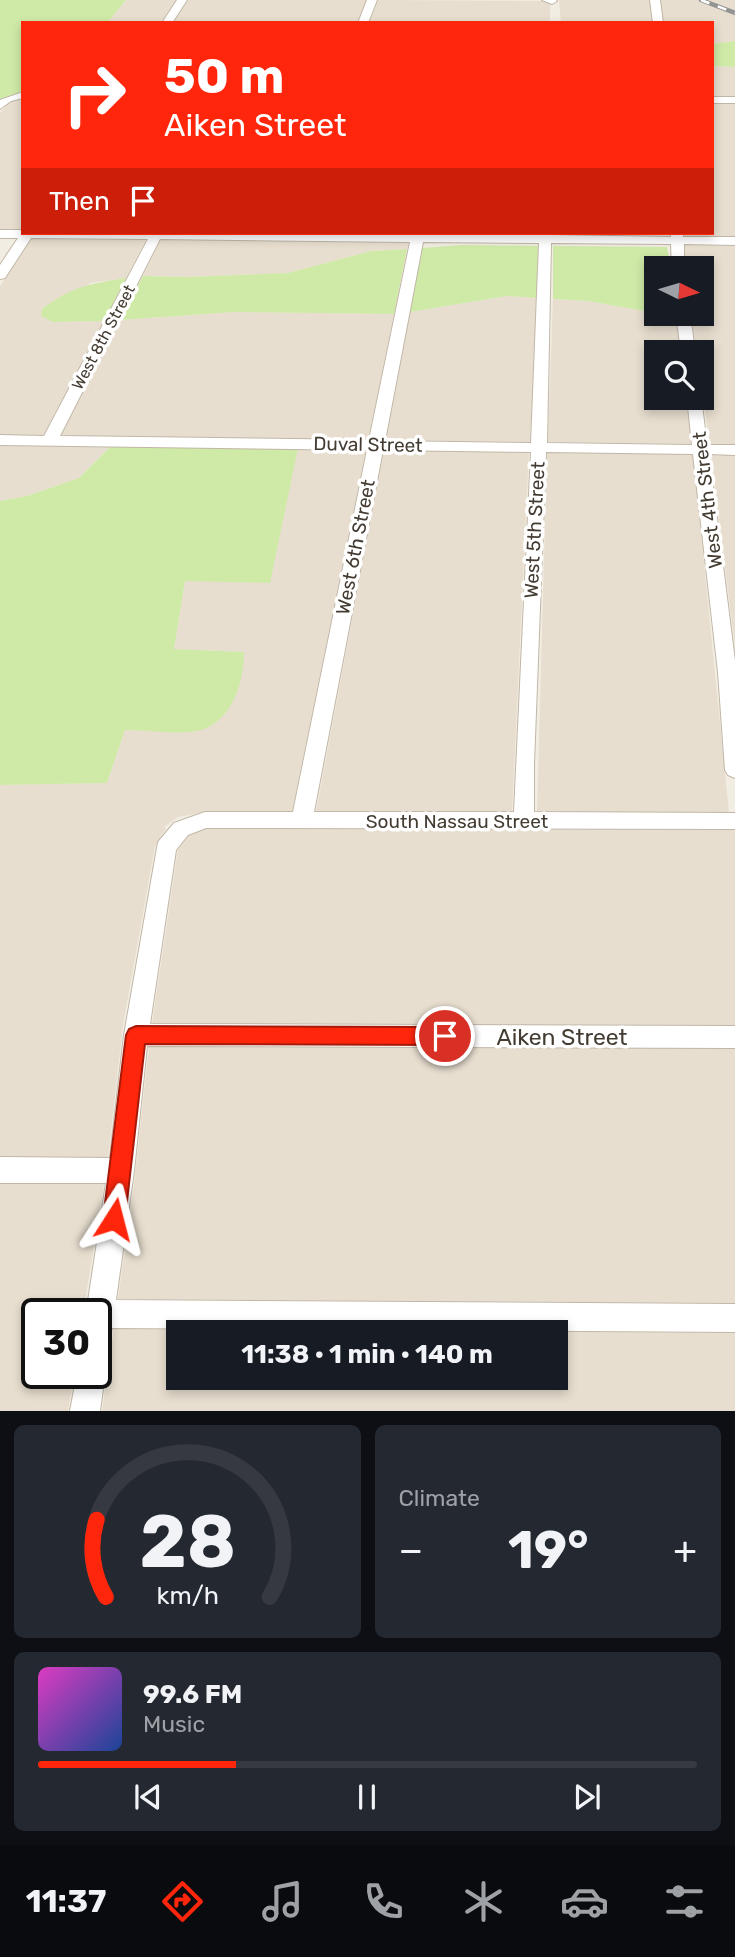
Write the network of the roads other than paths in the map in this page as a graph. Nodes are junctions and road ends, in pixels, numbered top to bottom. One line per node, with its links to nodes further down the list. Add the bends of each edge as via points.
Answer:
1 (182, 0): 4 (street)
2 (372, 0): 5 (street)
3 (655, 0): 6 (street)
4 (168, 21)
5 (364, 21)
6 (657, 21)
7 (19, 96): 10 (street)
8 (714, 100): 9 (street)
9 (735, 100)
10 (0, 106)
11 (0, 234): 12 (street)
12 (21, 234)
13 (26, 235): 21 (street)
14 (156, 235): 15 (street); 24 (street, West 8th Street)
15 (288, 235): 16 (street)
16 (417, 236): 18 (street); 25 (street, West 6th Street)
17 (677, 237): 18 (street); 19 (street); 20 (street)
18 (549, 238): 26 (street, West 5th Street)
19 (735, 241)
20 (678, 256)
21 (0, 275)
22 (696, 410): 27 (street, West 4th Street)
23 (0, 440): 24 (street, Duval Street)
24 (49, 442): 25 (street, Duval Street)
25 (376, 444): 26 (street, Duval Street); 31 (street, West 6th Street)
26 (538, 447): 27 (street, Duval Street); 32 (street, West 5th Street)
27 (702, 449): 28 (street, Duval Street); 29 (street, West 4th Street)
28 (735, 450)
29 (731, 672): 30 (street, West 4th Street)
30 (735, 770)
31 (302, 820): 32 (street, South Nassau Street); 34 (street, South Nassau Street, via 205,820 181,829 166,848)
32 (524, 820): 33 (street, South Nassau Street)
33 (735, 821)
34 (136, 1035): 35 (street, Aiken Street); 37 (street)
35 (735, 1037)
36 (0, 1170): 37 (street)
37 (121, 1171): 38 (street)
38 (102, 1298)
39 (735, 1318): 40 (street)
40 (112, 1326)
41 (89, 1389): 42 (street)
42 (85, 1411)

